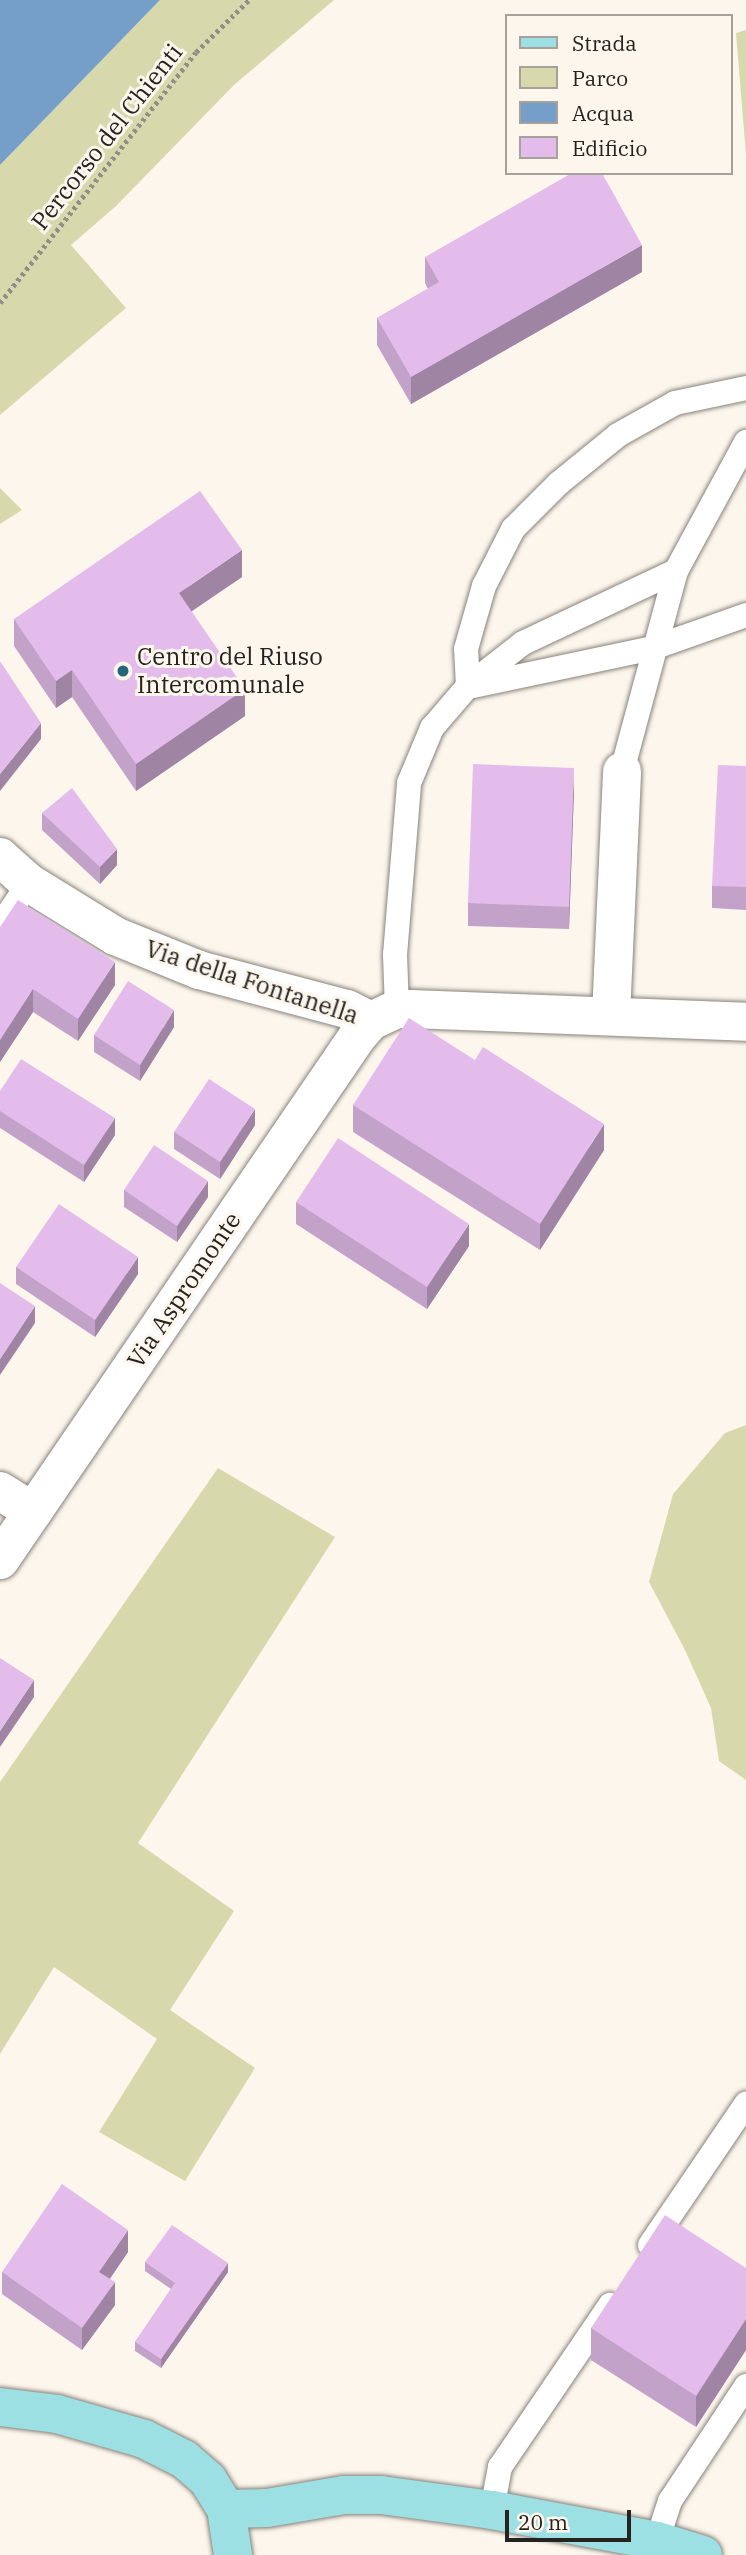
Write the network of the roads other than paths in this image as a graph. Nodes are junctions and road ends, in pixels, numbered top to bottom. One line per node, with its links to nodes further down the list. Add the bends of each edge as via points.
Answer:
1 (746, 388): 6 (lane, via 675,403 618,435 559,483 513,529 484,586 466,649)
2 (746, 442): 3 (lane)
3 (676, 571): 5 (lane); 6 (lane, via 523,643)
4 (746, 615): 5 (lane)
5 (653, 648): 6 (lane); 7 (lane)
6 (468, 687): 11 (lane, via 432,728 409,783 395,955)
7 (622, 771): 12 (street)
8 (0, 857): 9 (street, Via della Fontanella)
9 (29, 883): 10 (lane); 11 (street, Via della Fontanella, via 116,936 166,957 237,982)
10 (0, 926)
11 (384, 1015): 12 (street, Via della Fontanella); 15 (street, Via Aspromonte, via 357,1037)
12 (611, 1016): 13 (street, Via della Fontanella)
13 (746, 1022)
14 (0, 1491): 15 (street)
15 (33, 1512): 16 (street, Via Aspromonte)
16 (0, 1560)
17 (746, 2104): 18 (lane)
18 (637, 2265)
19 (622, 2288): 23 (lane, via 500,2467)
20 (746, 2386): 24 (lane, via 670,2501)
21 (0, 2407): 22 (main road, via 57,2414 144,2439 184,2459 208,2480)
22 (226, 2509): 23 (main road, via 381,2495); 25 (main road)
23 (492, 2510): 24 (main road)
24 (657, 2541): 26 (main road)
25 (233, 2555)
26 (704, 2555)

